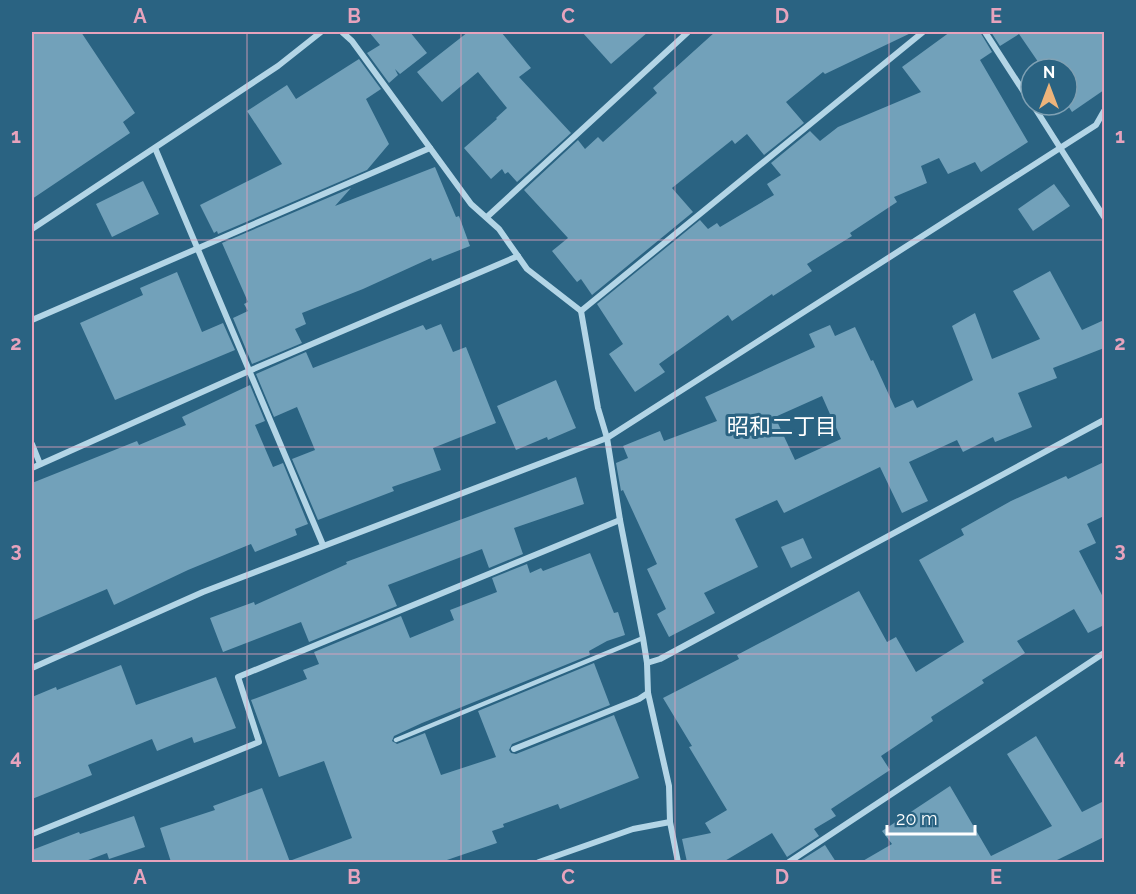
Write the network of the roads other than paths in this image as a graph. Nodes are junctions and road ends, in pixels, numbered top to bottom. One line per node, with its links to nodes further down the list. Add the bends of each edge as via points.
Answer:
1 (321, 32): 9 (street, via 278,66)
2 (342, 32): 10 (street)
3 (688, 32): 13 (street)
4 (923, 32): 17 (street)
5 (985, 32): 6 (street)
6 (1019, 84)
7 (1104, 111): 11 (street, via 1096,125)
8 (1040, 117): 11 (street)
9 (155, 148): 14 (street); 15 (street)
10 (430, 148): 13 (street, via 471,204); 15 (street)
11 (1060, 148): 12 (street); 21 (street)
12 (1104, 216)
13 (487, 217): 16 (street)
14 (32, 229)
15 (197, 249): 18 (street); 19 (street)
16 (518, 256): 17 (street, via 527,269); 19 (street)
17 (582, 311): 21 (street, via 598,408)
18 (32, 320)
19 (249, 371): 23 (street); 26 (street)
20 (1104, 420): 29 (street)
21 (607, 438): 25 (street); 26 (street)
22 (32, 444): 23 (street)
23 (40, 464): 24 (street)
24 (32, 468)
25 (620, 520): 27 (street); 35 (street, via 238,677 260,742)
26 (323, 545): 30 (street, via 203,592)
27 (644, 638): 29 (street); 32 (lane)
28 (1104, 653): 38 (street)
29 (647, 663): 31 (street)
30 (32, 668)
31 (648, 693): 33 (street); 34 (street, via 669,786)
32 (396, 740)
33 (514, 749)
34 (670, 822): 36 (street, via 633,829); 37 (street)
35 (32, 834)
36 (539, 862)
37 (678, 862)
38 (789, 862)

